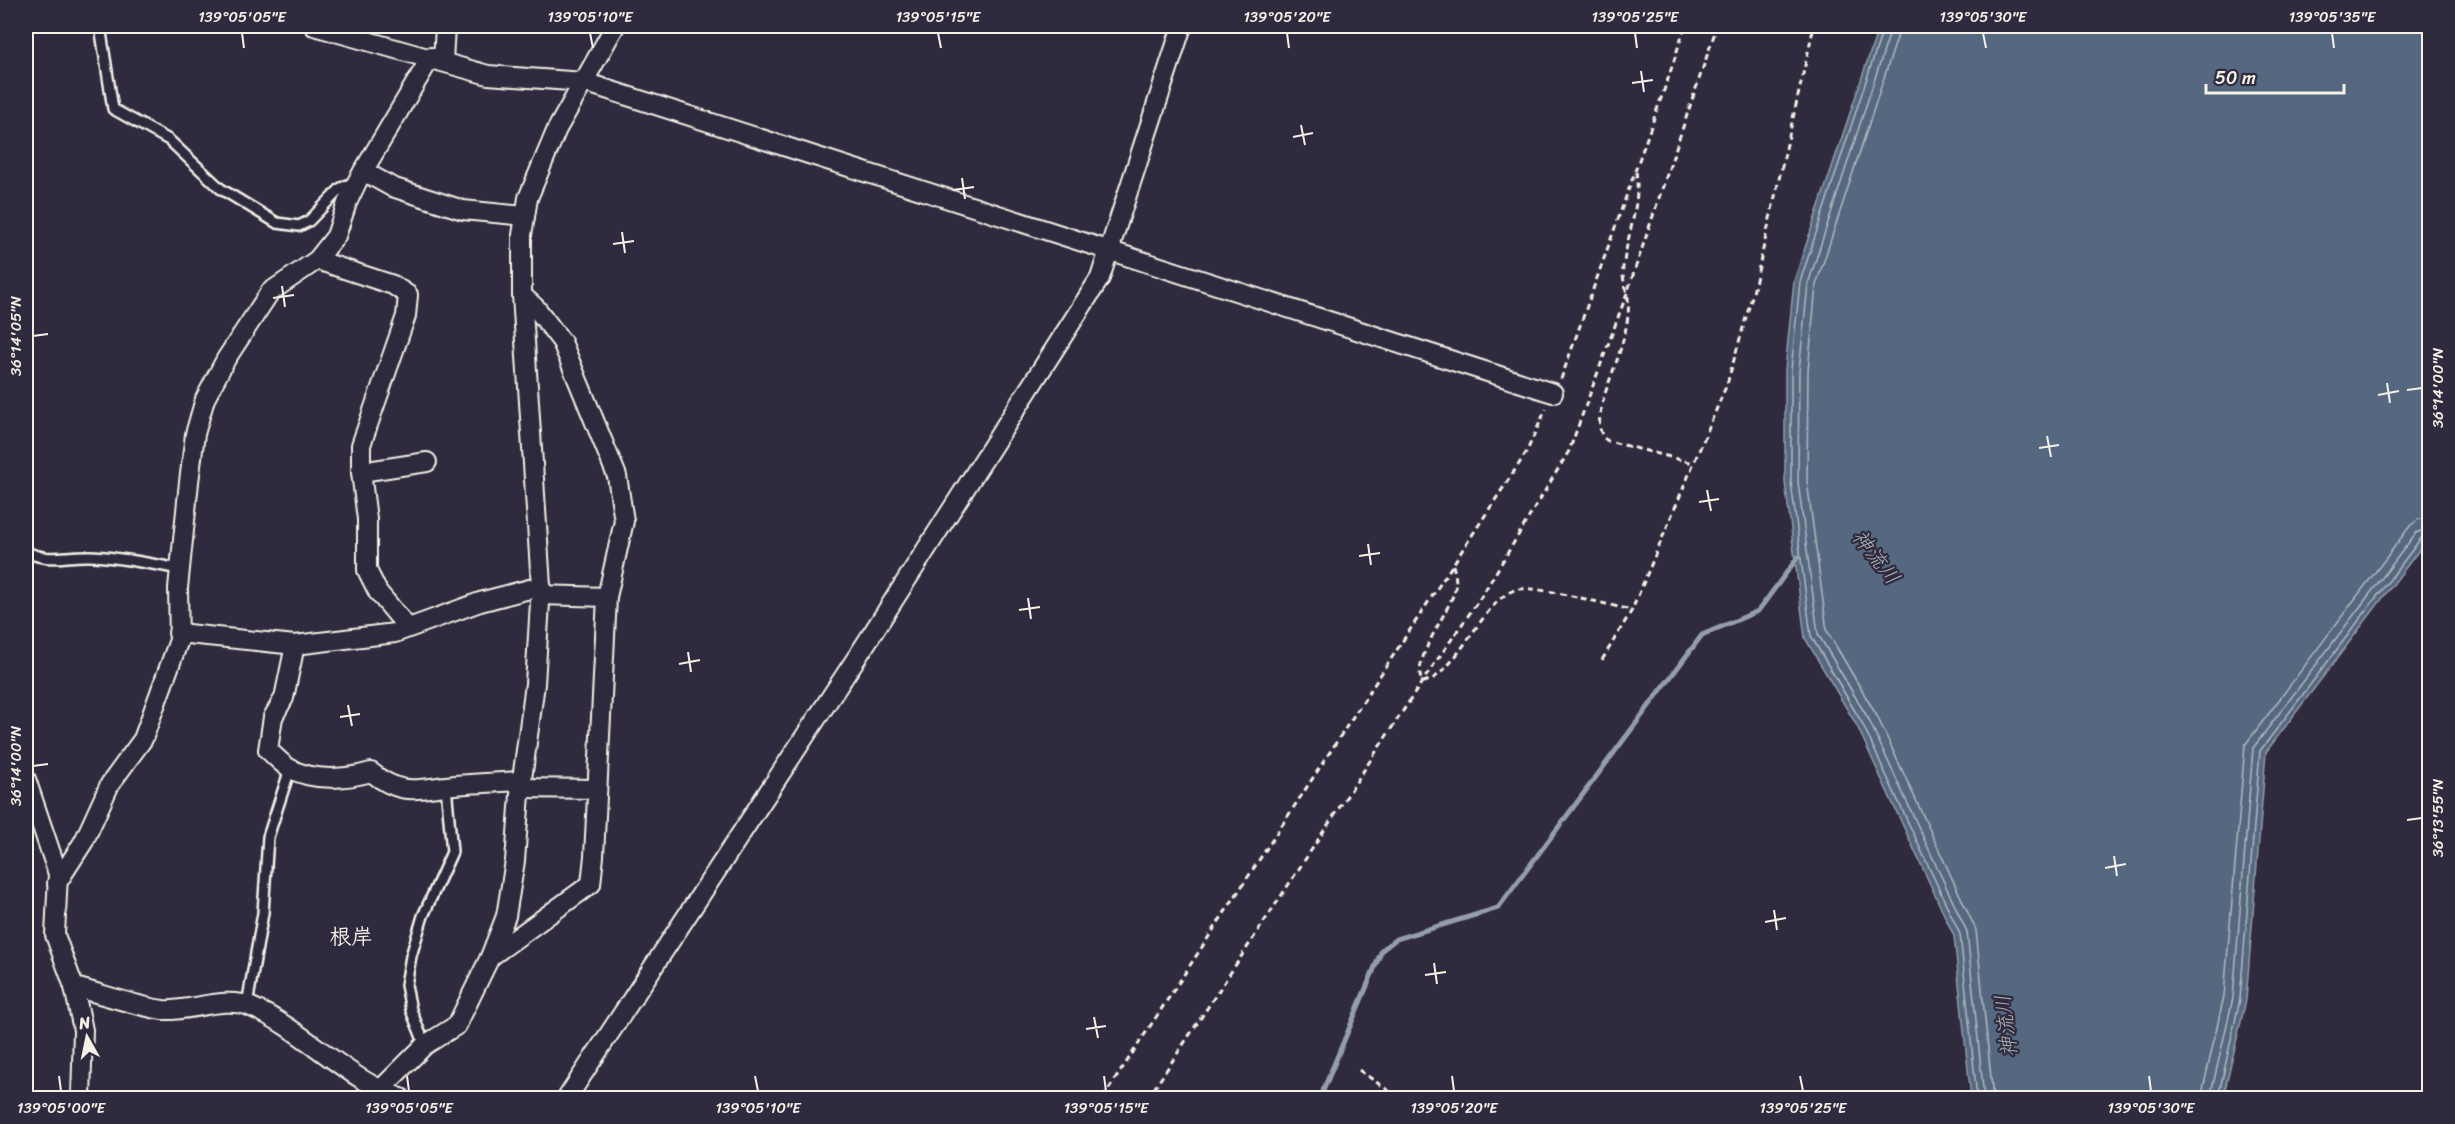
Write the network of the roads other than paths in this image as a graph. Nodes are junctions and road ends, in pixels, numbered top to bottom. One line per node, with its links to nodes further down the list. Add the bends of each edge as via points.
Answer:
1 (100, 26): 8 (lane, via 113,109 169,140 221,189 277,223 298,226 309,221 341,188)
2 (314, 26): 6 (street)
3 (445, 26): 6 (street)
4 (615, 26): 7 (street)
5 (1182, 26): 10 (street)
6 (437, 59): 7 (street, via 488,75); 8 (street)
7 (584, 82): 9 (street, via 557,129 528,198); 10 (street)
8 (361, 175): 9 (street, via 464,210); 11 (street, via 336,236)
9 (525, 216): 12 (street)
10 (1111, 250): 13 (street); 37 (street, via 1106,267 1081,308)
11 (317, 260): 15 (street, via 393,285 408,295 406,316 361,446); 17 (street, via 270,292 205,399 195,434)
12 (522, 295): 18 (street); 19 (street, via 562,342 617,476 624,522)
13 (1553, 393)
14 (428, 462): 15 (street)
15 (361, 472): 20 (street, via 368,519 366,570 378,592)
16 (26, 552): 17 (lane, via 44,560 88,556)
17 (180, 569): 21 (street)
18 (541, 591): 19 (street); 20 (street, via 480,602); 25 (street, via 535,684)
19 (606, 597): 27 (street)
20 (408, 628): 22 (street, via 395,633)
21 (178, 633): 22 (street); 29 (street, via 180,640 143,739 110,784 84,841)
22 (295, 645): 23 (street, via 284,698 273,717 268,750)
23 (290, 769): 26 (street, via 331,779 371,772 387,785 403,790); 32 (lane, via 268,837 263,913)
24 (26, 779): 28 (street)
25 (521, 785): 26 (street); 27 (street); 30 (street, via 506,916)
26 (446, 786): 33 (lane, via 452,852 423,916 406,985)
27 (596, 789): 30 (street, via 591,884)
28 (33, 827): 29 (street, via 58,874)
29 (57, 883): 31 (street, via 55,935)
30 (490, 957): 33 (street, via 457,1025)
31 (74, 987): 32 (street, via 164,1010 210,1004); 35 (street, via 83,1030)
32 (247, 1005): 34 (street, via 288,1028)
33 (425, 1045): 34 (street)
34 (376, 1095): 36 (street)
35 (81, 1098)
36 (400, 1098)
37 (567, 1098)

